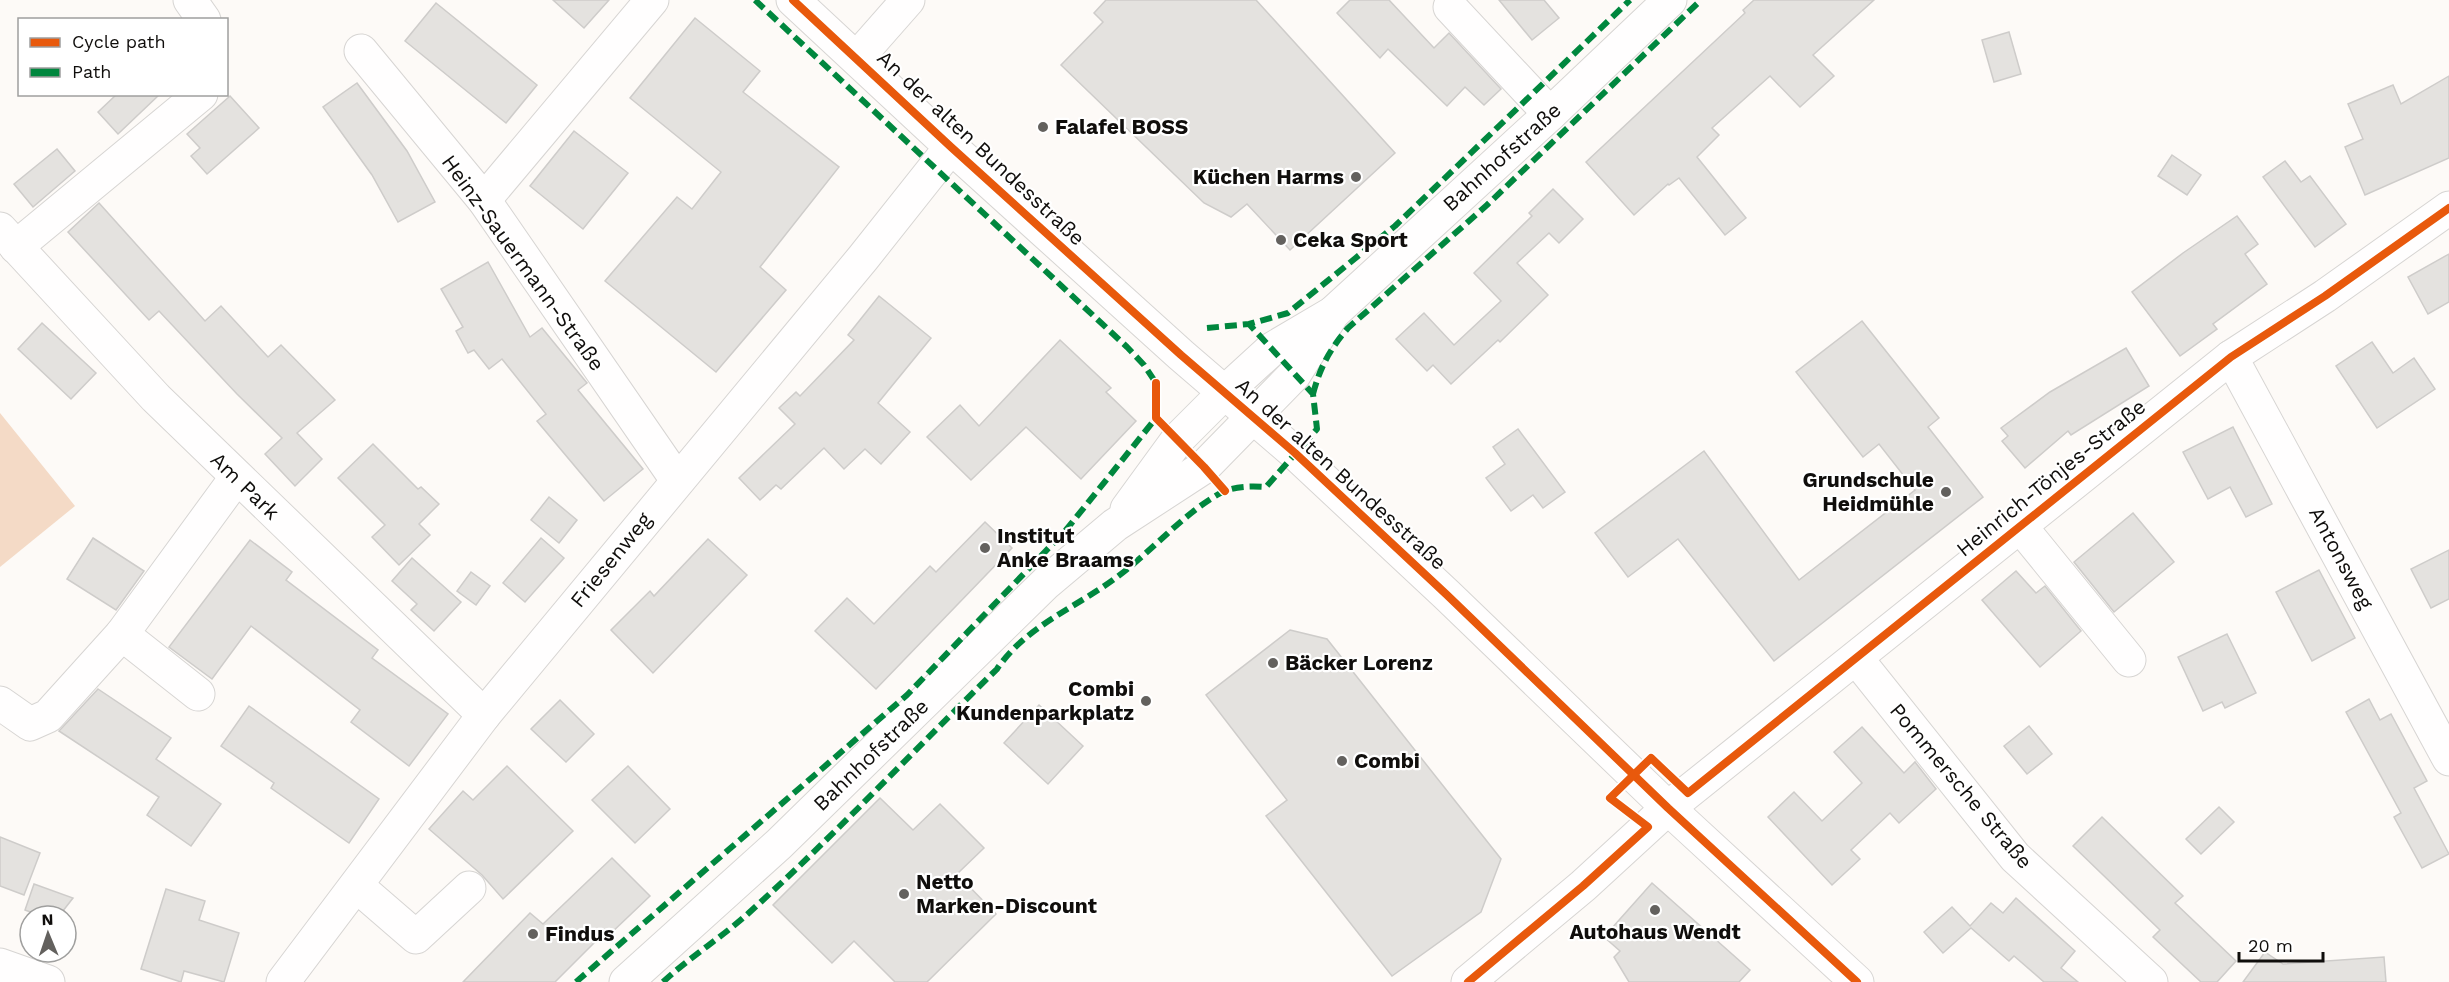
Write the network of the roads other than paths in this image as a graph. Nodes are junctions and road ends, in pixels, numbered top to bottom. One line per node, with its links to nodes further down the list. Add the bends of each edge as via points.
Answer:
1 (190, 0): 7 (street)
2 (652, 0): 13 (street)
3 (793, 0): 9 (street, An der alten Bundesstraße)
4 (908, 0): 9 (street)
5 (1670, 0): 11 (street, Bahnhofstraße)
6 (1450, 7): 11 (street)
7 (203, 18)
8 (361, 51): 13 (street, Heinz-Sauermann-Straße)
9 (857, 58): 12 (street, An der alten Bundesstraße)
10 (198, 96): 15 (street, Am Park)
11 (1550, 114): 16 (street, Bahnhofstraße)
12 (951, 147): 18 (street, An der alten Bundesstraße); 21 (street, Friesenweg)
13 (484, 200): 21 (street, Heinz-Sauermann-Straße)
14 (2449, 208): 17 (street, Heinrich-Tönjes-Straße)
15 (8, 238): 20 (street, Am Park)
16 (1333, 313): 18 (street, Bahnhofstraße, via 1272,350); 19 (street, Bahnhofstraße, via 1294,375)
17 (2231, 357): 23 (street, Heinrich-Tönjes-Straße); 30 (street, Antonsweg)
18 (1225, 392): 19 (street, An der alten Bundesstraße); 22 (street, Bahnhofstraße, via 1178,439)
19 (1254, 417): 22 (street, Bahnhofstraße, via 1204,467); 31 (street, An der alten Bundesstraße, via 1447,595)
20 (236, 478): 24 (street); 29 (street, Am Park)
21 (677, 480): 29 (street, Friesenweg)
22 (1115, 525): 37 (street, Bahnhofstraße, via 1046,583 779,844)
23 (2020, 526): 25 (street, Heinrich-Tönjes-Straße); 26 (street)
24 (122, 634): 27 (street); 28 (street, via 48,716 30,724)
25 (1856, 658): 31 (street, Heinrich-Tönjes-Straße); 40 (street, Pommersche Straße, via 2015,857)
26 (2129, 660)
27 (198, 694)
28 (0, 703)
29 (484, 715): 32 (street, Friesenweg)
30 (2449, 759)
31 (1668, 808): 38 (street, Heinrich-Tönjes-Straße, via 1583,886); 39 (street, An der alten Bundesstraße)
32 (357, 886): 33 (street, via 416,937); 36 (street, Friesenweg)
33 (469, 888)
34 (0, 965): 35 (street)
35 (48, 982)
36 (283, 982)
37 (626, 982)
38 (1468, 982)
39 (1857, 982)
40 (2151, 982)

